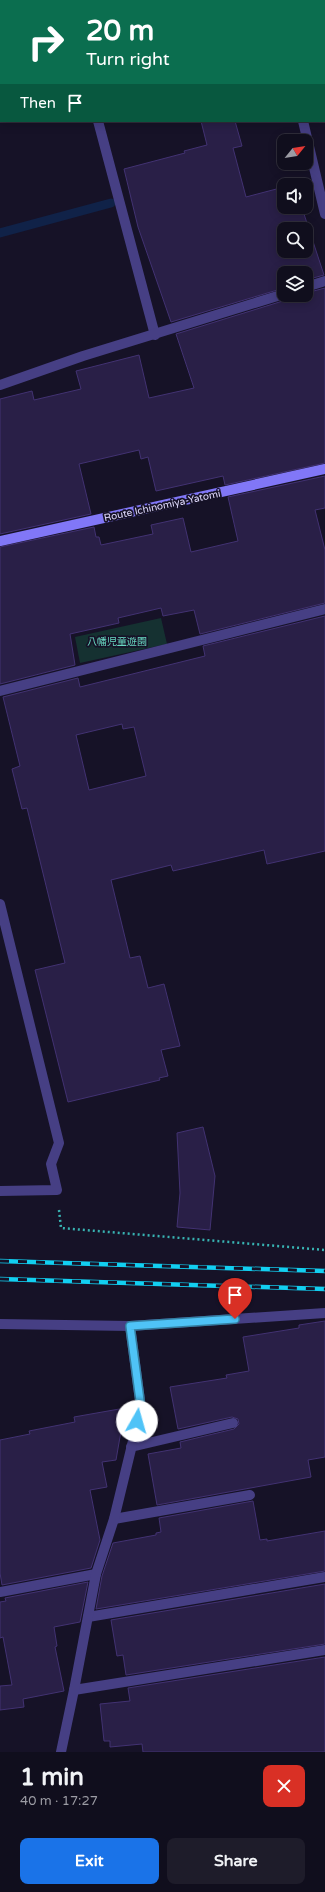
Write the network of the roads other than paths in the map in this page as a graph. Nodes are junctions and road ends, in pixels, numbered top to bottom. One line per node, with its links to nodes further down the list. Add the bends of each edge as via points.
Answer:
1 (98, 122): 7 (street)
2 (305, 122): 3 (street)
3 (325, 214)
4 (325, 281): 5 (street)
5 (313, 285)
6 (277, 296): 7 (street)
7 (155, 335): 8 (street, via 83,356)
8 (0, 385)
9 (325, 469): 10 (main road, Route Ichinomiya-Yatomi)
10 (0, 541)
11 (325, 609): 12 (street)
12 (0, 691)
13 (0, 904): 14 (street, via 58,1144 51,1164 57,1190)
14 (0, 1191)
15 (325, 1312): 17 (street)
16 (0, 1324): 17 (street)
17 (130, 1326): 19 (street, via 141,1408)
18 (233, 1423): 19 (street)
19 (130, 1446): 21 (street)
20 (250, 1495): 21 (street)
21 (114, 1519): 22 (street)
22 (96, 1574): 24 (street); 25 (street)
23 (325, 1577): 25 (street)
24 (0, 1592)
25 (88, 1617): 27 (street)
26 (325, 1650): 27 (street)
27 (74, 1690): 28 (street)
28 (60, 1752)

